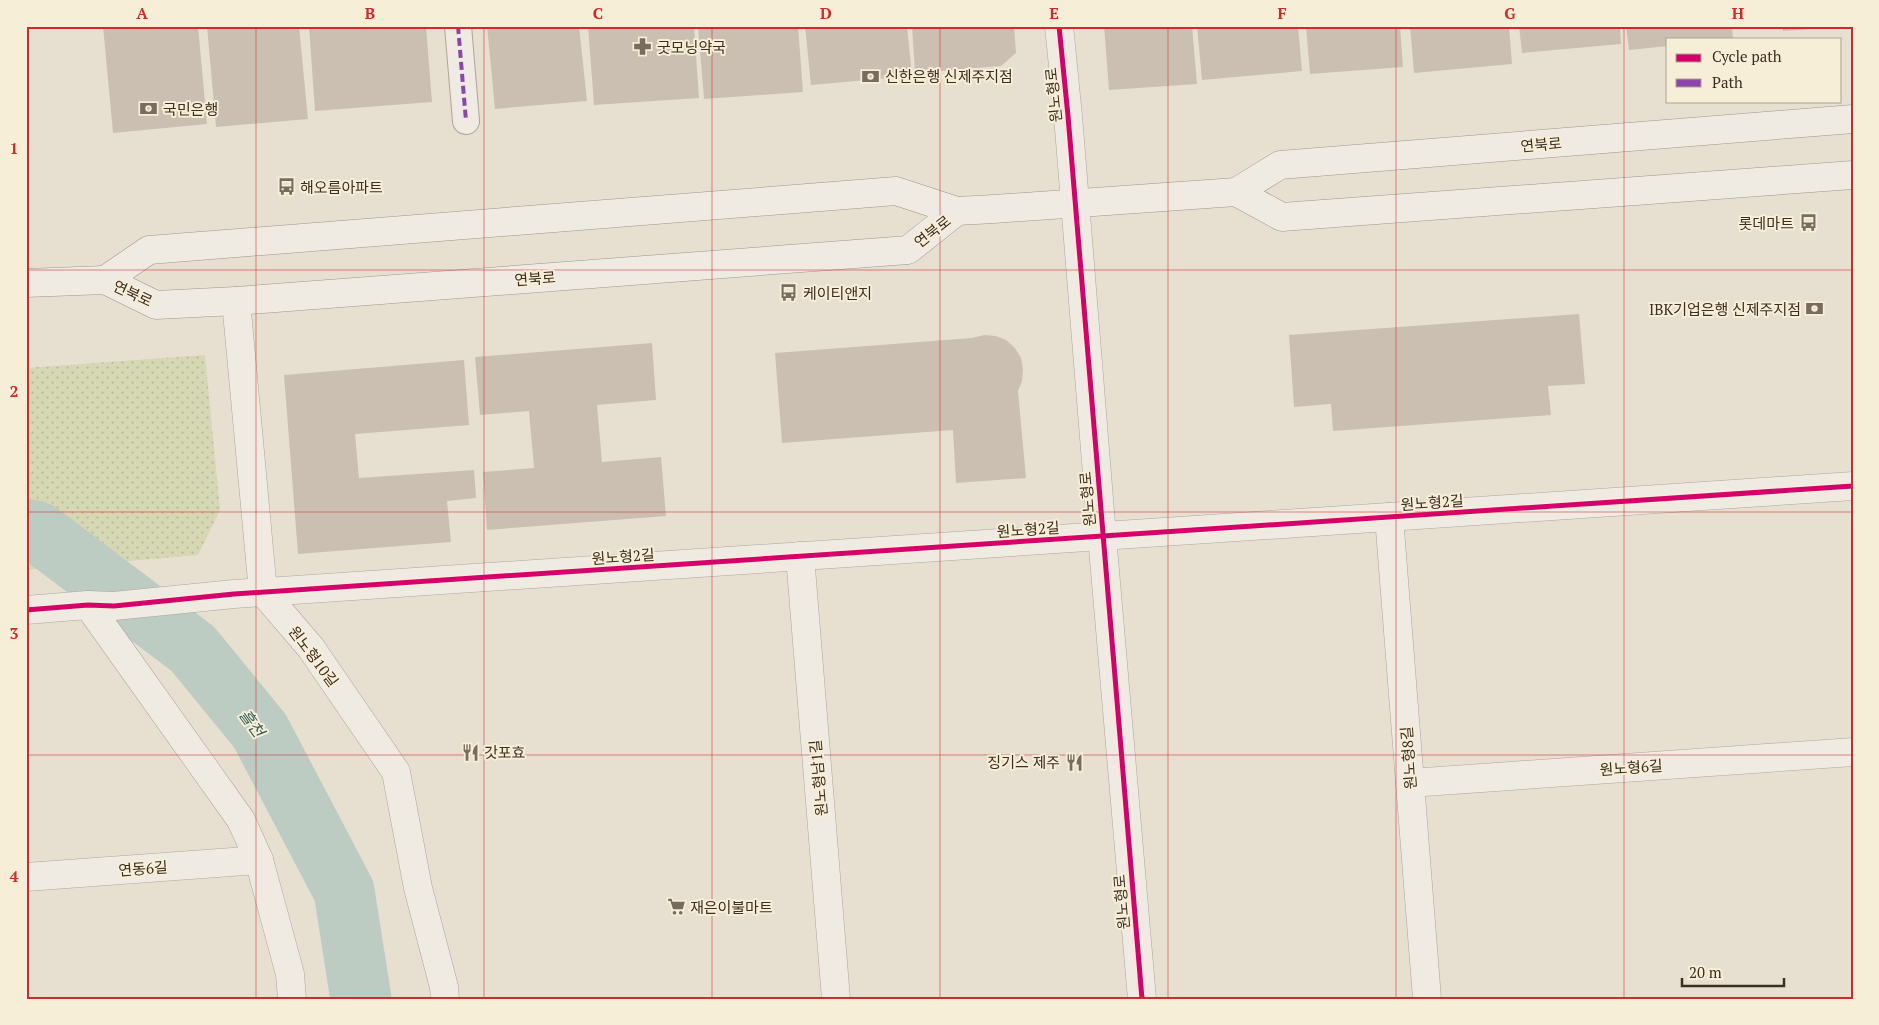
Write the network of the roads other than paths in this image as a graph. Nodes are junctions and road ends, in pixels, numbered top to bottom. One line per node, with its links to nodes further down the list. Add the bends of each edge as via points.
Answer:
1 (458, 26): 4 (street)
2 (1059, 26): 7 (street, 원노형로)
3 (1853, 119): 6 (street, 연북로, via 1280,165)
4 (466, 121)
5 (1853, 175): 6 (street, via 1282,217)
6 (1236, 192): 7 (street, 연북로)
7 (1076, 203): 8 (street, 연북로); 14 (street, 원노형로)
8 (957, 211): 9 (street, 연북로, via 896,191 149,250); 11 (street, 연북로, via 908,250)
9 (105, 280): 10 (street, 연북로); 11 (street, 연북로, via 156,305)
10 (26, 283)
11 (236, 301): 16 (street)
12 (1853, 486): 13 (street, 원노형2길)
13 (1389, 517): 14 (street, 원노형2길); 20 (street, 원노형8길)
14 (1102, 536): 15 (street, 원노형2길); 26 (street, 원노형로)
15 (800, 556): 16 (street, 원노형2길); 25 (street, 원노형남1길)
16 (263, 592): 17 (street, 원노형2길); 24 (street, 원노형10길, via 311,648 396,772 418,888)
17 (101, 605): 18 (street, 원노형2길); 21 (street, via 241,820)
18 (26, 610)
19 (1853, 752): 20 (street, 원노형6길)
20 (1410, 783): 27 (street, 원노형8길)
21 (259, 860): 22 (street, 연동6길); 23 (street, via 290,974)
22 (26, 877)
23 (292, 999)
24 (445, 999)
25 (836, 999)
26 (1142, 999)
27 (1426, 999)

